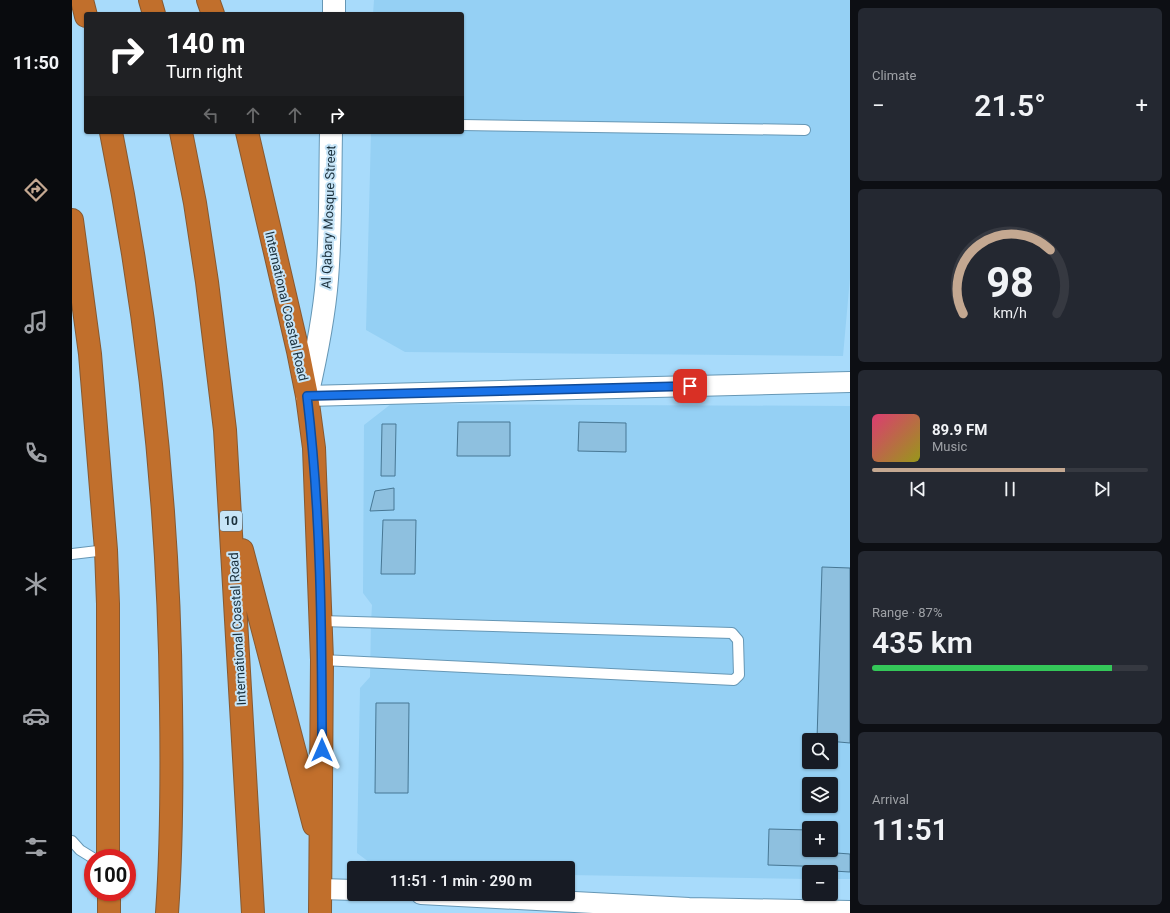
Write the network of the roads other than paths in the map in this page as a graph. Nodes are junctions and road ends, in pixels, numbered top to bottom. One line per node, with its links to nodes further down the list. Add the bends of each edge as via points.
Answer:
1 (82, 0): 5 (highway)
2 (150, 0): 6 (highway)
3 (208, 0): 7 (highway)
4 (334, 0): 8 (street)
5 (85, 12)
6 (153, 12)
7 (212, 12)
8 (334, 12)
9 (464, 125): 10 (lane)
10 (805, 130)
11 (111, 134): 34 (highway, via 144,326 163,504 169,601 172,750)
12 (181, 134): 18 (highway, International Coastal Road / 10, via 209,297 224,423)
13 (247, 134): 17 (highway, International Coastal Road)
14 (330, 134): 17 (street, Al Qabary Mosque Street, via 330,239 327,279 318,350)
15 (72, 220): 19 (highway, via 90,354)
16 (850, 382): 17 (street)
17 (307, 396): 21 (highway, International Coastal Road, via 314,448)
18 (230, 505): 26 (highway); 35 (highway, International Coastal Road / 10)
19 (106, 550): 20 (lane); 24 (highway)
20 (72, 554)
21 (321, 621): 22 (highway, International Coastal Road); 22 (lane, via 732,633 738,640 738,675 734,680)
22 (322, 660): 26 (highway, International Coastal Road)
23 (72, 841): 25 (lane)
24 (108, 849)
25 (76, 850)
26 (322, 855): 27 (highway, International Coastal Road)
27 (321, 889): 28 (street); 36 (highway, International Coastal Road)
28 (347, 890)
29 (108, 901): 33 (highway)
30 (538, 901): 31 (street)
31 (689, 910): 32 (street)
32 (850, 911)
33 (109, 913)
34 (167, 913)
35 (253, 913)
36 (320, 913)

